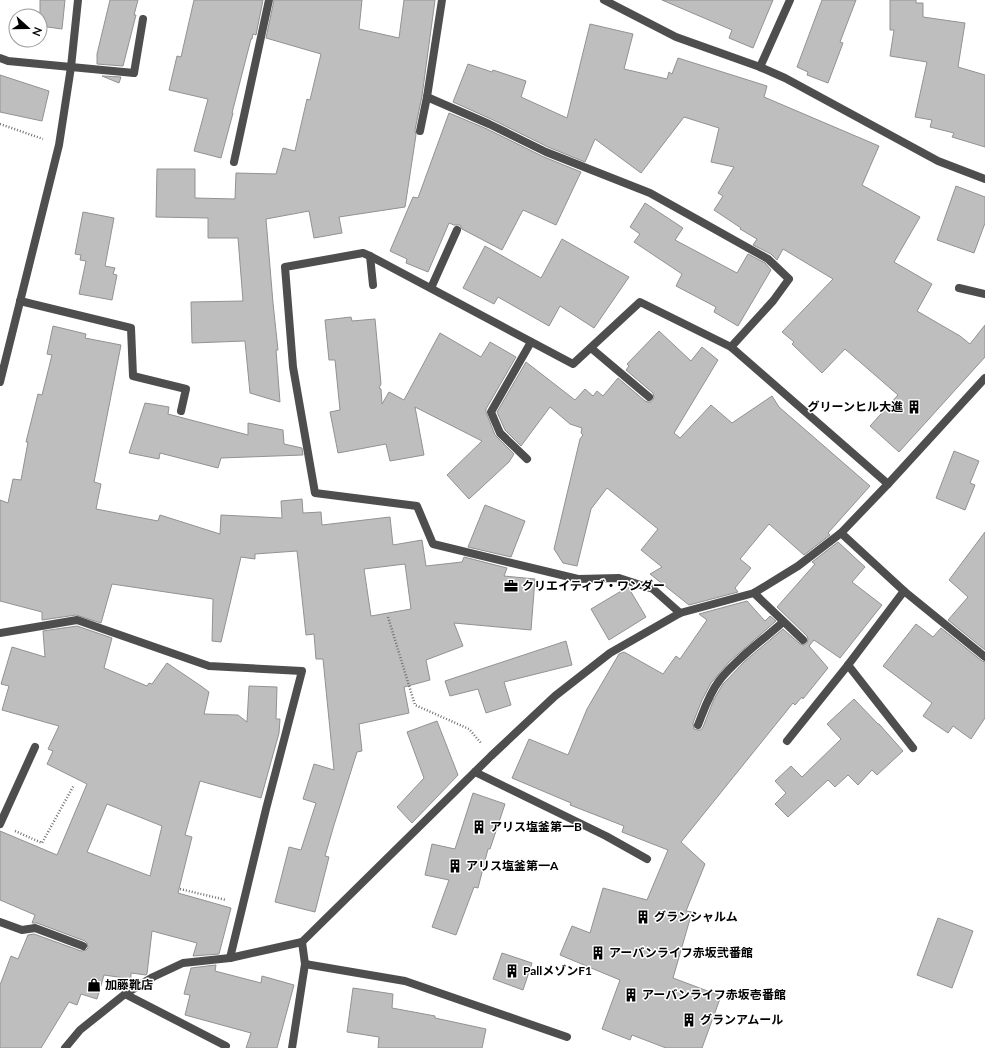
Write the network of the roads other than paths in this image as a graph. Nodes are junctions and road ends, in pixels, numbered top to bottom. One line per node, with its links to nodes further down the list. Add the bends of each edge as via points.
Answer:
1 (78, 0): 8 (street)
2 (269, 0): 12 (street)
3 (442, 0): 10 (street)
4 (604, 0): 9 (street, via 676,38)
5 (790, 0): 9 (street)
6 (143, 19): 8 (street, via 134,73)
7 (0, 58): 8 (street)
8 (71, 67): 20 (street, via 58,145)
9 (760, 67): 13 (street, via 938,161)
10 (427, 97): 11 (street); 22 (street, via 546,152 650,193 768,259 789,279 773,301)
11 (420, 131)
12 (234, 162)
13 (985, 180)
14 (457, 230): 17 (street)
15 (370, 256): 16 (street); 17 (street); 33 (street, via 363,253 285,267 293,367 315,493 417,506 433,544 578,579 619,578 653,589)
16 (373, 285)
17 (431, 288): 21 (street)
18 (959, 288): 19 (street)
19 (985, 294)
20 (20, 300): 25 (street); 27 (street, via 131,328 133,376 186,389)
21 (531, 342): 23 (street, via 573,364); 28 (street, via 491,412 500,433)
22 (731, 347): 23 (street, via 640,302); 29 (street)
23 (591, 348): 26 (street)
24 (985, 378): 29 (street)
25 (0, 382)
26 (649, 397)
27 (181, 411)
28 (527, 459)
29 (888, 484): 30 (street)
30 (841, 533): 31 (street); 32 (street, via 798,566)
31 (904, 591): 37 (street); 38 (street)
32 (754, 593): 33 (street); 34 (street)
33 (680, 613): 43 (street, via 610,653 555,696)
34 (784, 622): 36 (street); 39 (street, via 719,681)
35 (0, 633): 49 (street, via 77,620 209,666 302,671)
36 (803, 640)
37 (985, 657)
38 (848, 665): 40 (street); 42 (street)
39 (698, 726)
40 (787, 741)
41 (35, 747): 44 (street)
42 (913, 748)
43 (475, 772): 45 (street, via 606,836); 47 (street)
44 (0, 824)
45 (647, 859)
46 (0, 922): 48 (street, via 22,930 35,928)
47 (302, 942): 49 (street); 50 (street)
48 (83, 946)
49 (230, 958): 51 (street, via 183,963)
50 (305, 964): 52 (street, via 405,981); 55 (street)
51 (125, 994): 53 (street); 54 (street, via 80,1030)
52 (568, 1037)
53 (226, 1046)
54 (65, 1048)
55 (292, 1048)

